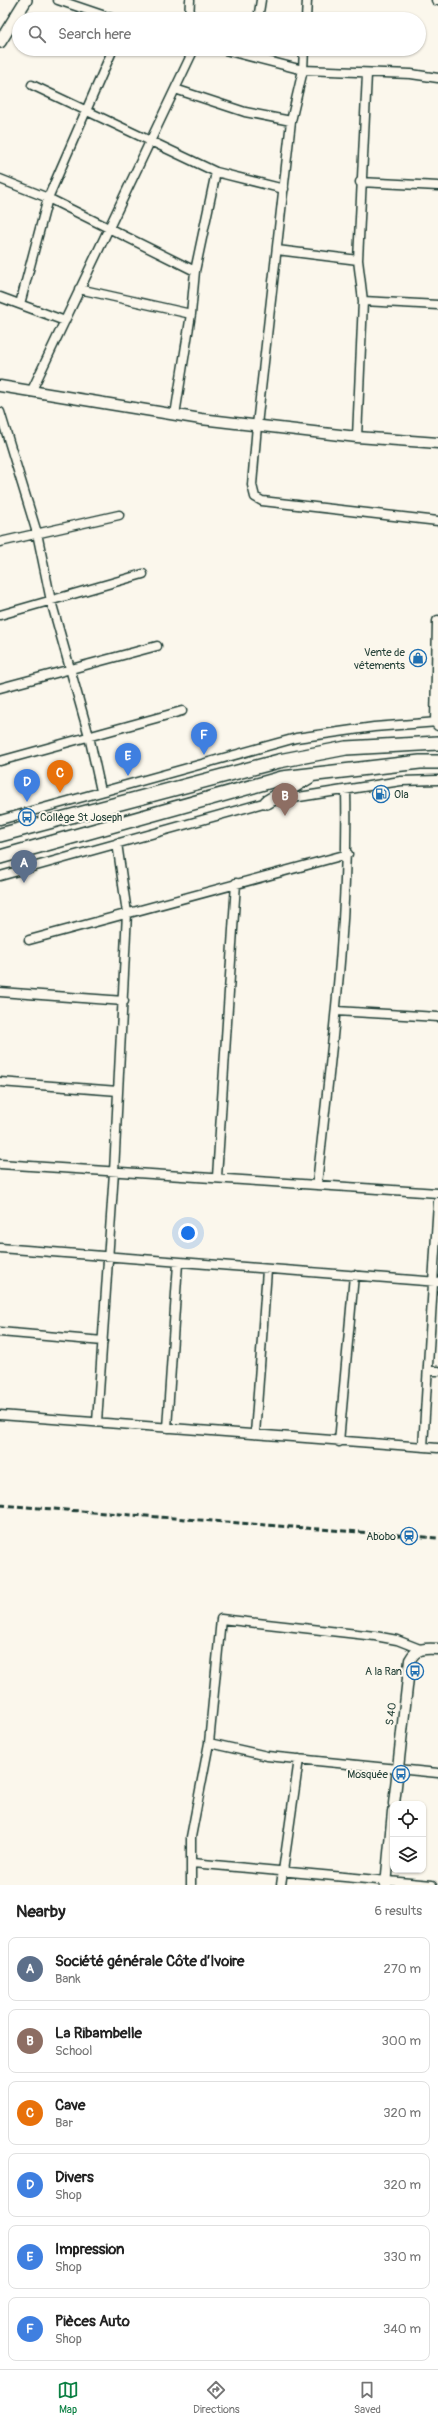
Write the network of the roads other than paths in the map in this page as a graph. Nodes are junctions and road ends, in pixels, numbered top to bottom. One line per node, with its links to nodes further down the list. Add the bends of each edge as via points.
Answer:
1 (26, 0): 6 (main road)
2 (58, 0): 7 (street)
3 (190, 0): 8 (street)
4 (261, 0): 9 (street)
5 (307, 0): 10 (street)
6 (19, 12)
7 (93, 12)
8 (189, 12)
9 (259, 12)
10 (306, 12)
11 (12, 23): 12 (main road)
12 (0, 42)
13 (110, 56): 22 (street)
14 (191, 56): 21 (street)
15 (261, 56): 17 (street)
16 (304, 56): 17 (street)
17 (303, 70): 18 (street); 23 (street)
18 (367, 74): 19 (street, via 411,74); 27 (street)
19 (438, 78)
20 (32, 85): 22 (street)
21 (175, 89): 23 (street, via 245,112); 24 (street)
22 (86, 111): 24 (street); 30 (street)
23 (291, 122): 29 (street)
24 (150, 140): 25 (street); 31 (street)
25 (216, 172): 29 (street); 34 (street)
26 (0, 179): 30 (street)
27 (360, 182): 28 (street); 33 (street)
28 (438, 186)
29 (284, 189): 32 (street)
30 (48, 198): 31 (street); 38 (street)
31 (108, 228): 34 (street); 35 (street)
32 (277, 250): 33 (street); 46 (street)
33 (358, 260): 37 (street)
34 (195, 271): 40 (street)
35 (79, 288): 40 (street); 41 (street)
36 (0, 297): 38 (street)
37 (363, 300): 39 (street); 47 (street)
38 (20, 304): 41 (street)
39 (438, 305)
40 (191, 314): 45 (street)
41 (65, 321): 43 (street)
42 (0, 386): 43 (street)
43 (32, 390): 45 (street)
44 (0, 412): 51 (street)
45 (175, 415): 46 (street)
46 (257, 425): 47 (street); 50 (street, via 252,485 255,497 262,501)
47 (357, 437): 48 (street)
48 (438, 443)
49 (119, 515): 51 (street)
50 (438, 520)
51 (37, 533): 52 (street); 54 (street)
52 (0, 542)
53 (143, 574): 54 (street)
54 (51, 600): 55 (street); 59 (street)
55 (0, 616)
56 (438, 621): 58 (street)
57 (156, 646): 59 (street)
58 (437, 648): 62 (street)
59 (70, 669): 60 (street); 63 (street)
60 (0, 688)
61 (182, 711): 63 (street)
62 (437, 723): 70 (street, via 374,727 296,738)
63 (89, 736): 65 (street); 70 (street)
64 (438, 743): 73 (main road, via 346,748 279,761)
65 (0, 762)
66 (438, 762): 67 (main road)
67 (318, 773): 71 (main road); 76 (main road, via 282,778)
68 (438, 780): 69 (street, via 401,781)
69 (346, 790): 71 (street); 75 (street)
70 (101, 791): 72 (street)
71 (267, 802): 74 (street)
72 (0, 820)
73 (0, 836)
74 (117, 844): 77 (street); 79 (street)
75 (348, 854): 78 (street); 83 (street)
76 (0, 857)
77 (0, 876)
78 (236, 883): 79 (street); 89 (street)
79 (127, 913): 80 (street); 82 (street)
80 (29, 940)
81 (0, 992): 82 (street)
82 (124, 1001): 86 (street)
83 (336, 1011): 84 (street); 90 (street)
84 (438, 1017)
85 (0, 1082): 86 (street)
86 (118, 1091): 88 (street)
87 (0, 1164): 88 (street)
88 (114, 1172): 89 (street); 94 (street)
89 (217, 1177): 90 (street)
90 (317, 1184): 91 (street)
91 (438, 1193)
92 (438, 1202): 98 (street)
93 (0, 1248): 94 (street)
94 (108, 1256): 95 (street); 100 (street)
95 (178, 1263): 96 (street); 105 (street)
96 (267, 1270): 97 (street); 106 (street)
97 (354, 1275): 98 (street); 107 (street)
98 (435, 1282): 101 (street)
99 (0, 1332): 100 (street)
100 (102, 1341): 104 (street)
101 (429, 1371): 102 (street); 108 (street)
102 (438, 1371)
103 (0, 1415): 104 (street)
104 (98, 1422): 105 (street)
105 (167, 1428): 106 (street)
106 (255, 1434): 107 (street)
107 (339, 1442): 108 (street)
108 (423, 1447): 109 (street)
109 (438, 1448)
110 (420, 1649): 111 (street); 112 (street, via 397,1640 375,1636 221,1619); 114 (street, S 40, via 410,1660)
111 (438, 1650)
112 (209, 1743): 113 (street, via 238,1748 252,1754); 118 (street, via 191,1838)
113 (300, 1759): 114 (street); 119 (street)
114 (397, 1769): 115 (street); 116 (street, S 40)
115 (438, 1773)
116 (394, 1801)
117 (390, 1837): 120 (street)
118 (192, 1863): 119 (street); 121 (street)
119 (283, 1870): 120 (street); 122 (street)
120 (386, 1883): 123 (street)
121 (191, 1885)
122 (281, 1885)
123 (432, 1885)

